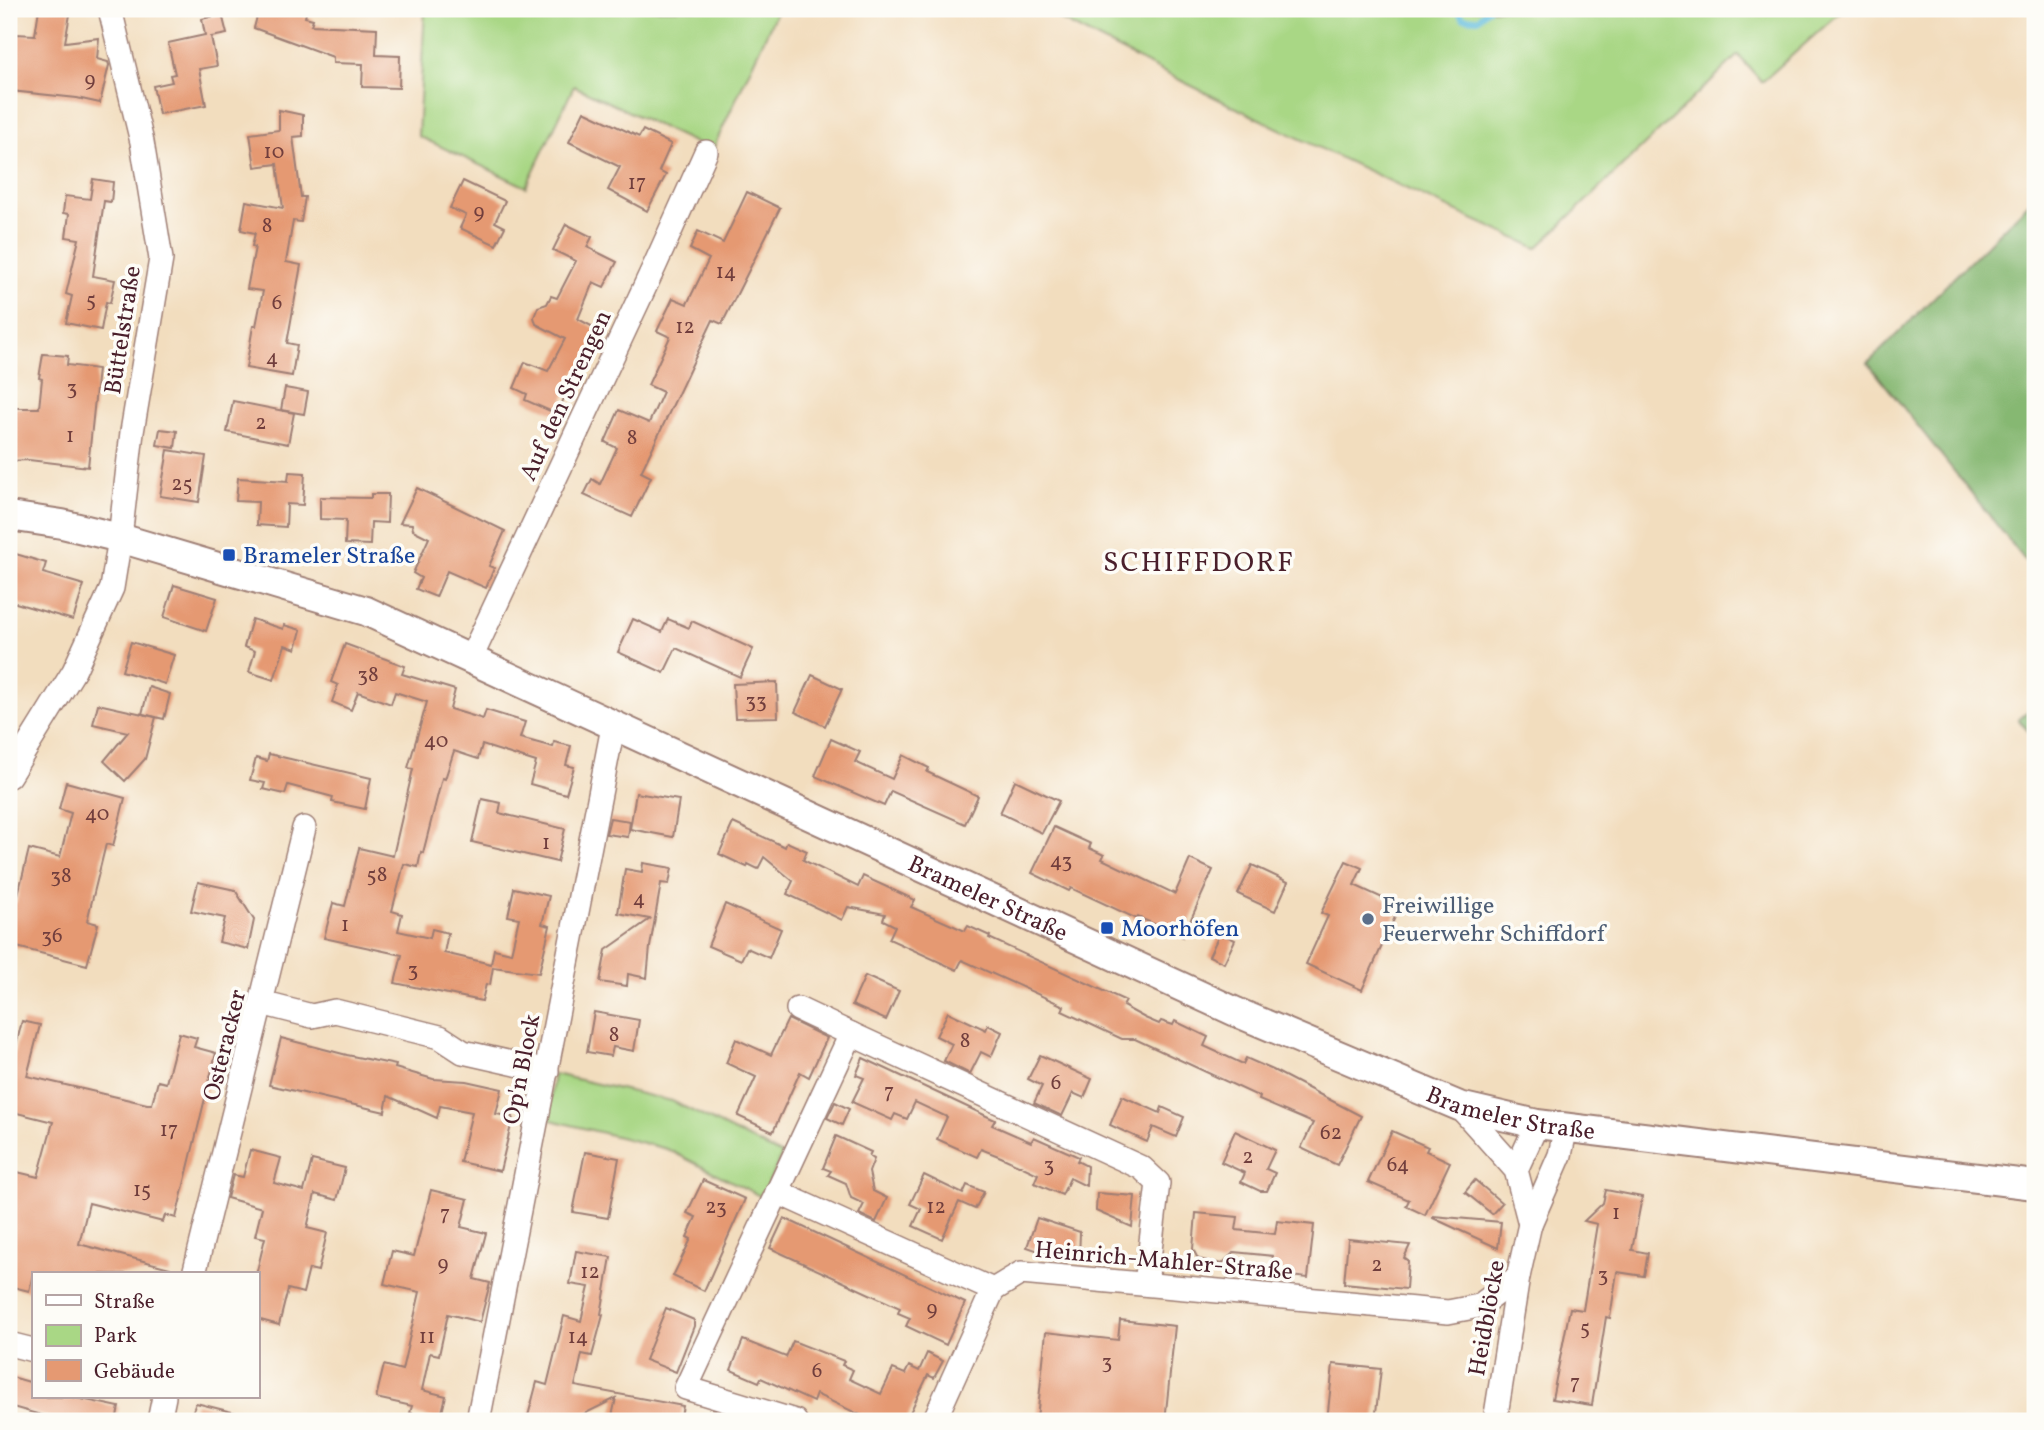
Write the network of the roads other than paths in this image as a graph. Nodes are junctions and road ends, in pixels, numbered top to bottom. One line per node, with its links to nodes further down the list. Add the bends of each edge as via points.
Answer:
1 (110, 9): 4 (street, Büttelstraße, via 142,142 161,260 132,432)
2 (706, 152): 5 (street, Auf den Strengen)
3 (9, 516): 4 (street, Brameler Straße)
4 (120, 538): 5 (street, Brameler Straße, via 366,611); 7 (street, Büttelstraße, via 112,588 74,671)
5 (470, 660): 6 (street, Brameler Straße)
6 (613, 727): 12 (street, Op'n Block); 13 (street, Brameler Straße, via 1236,1012)
7 (9, 776)
8 (304, 828): 9 (street, Osteracker)
9 (261, 1003): 12 (street, via 312,1016 335,1011 440,1037 463,1052); 20 (street, Osteracker)
10 (797, 1009): 11 (street)
11 (851, 1034): 18 (street); 22 (street, via 1142,1168 1158,1183)
12 (548, 1071): 28 (street, Op'n Block)
13 (1459, 1106): 14 (street, Brameler Straße); 16 (street, Heidblöcke)
14 (1537, 1124): 15 (street, Brameler Straße); 16 (street)
15 (1566, 1127): 17 (street, Brameler Straße); 19 (street, Heidblöcke, via 1560,1155)
16 (1516, 1170): 19 (street, Heidblöcke)
17 (2035, 1185)
18 (777, 1192): 23 (street); 29 (street, via 686,1388)
19 (1530, 1224): 21 (street, Heidblöcke)
20 (194, 1272)
21 (1518, 1277): 22 (street, Heinrich-Mahler-Straße, via 1479,1306 1448,1312); 31 (street, Heidblöcke)
22 (1146, 1284): 23 (street, Heinrich-Mahler-Straße, via 1021,1273)
23 (993, 1290): 30 (street)
24 (9, 1344): 25 (street)
25 (32, 1350)
26 (164, 1398): 27 (street)
27 (159, 1421)
28 (478, 1421)
29 (795, 1421)
30 (934, 1421)
31 (1495, 1421)

